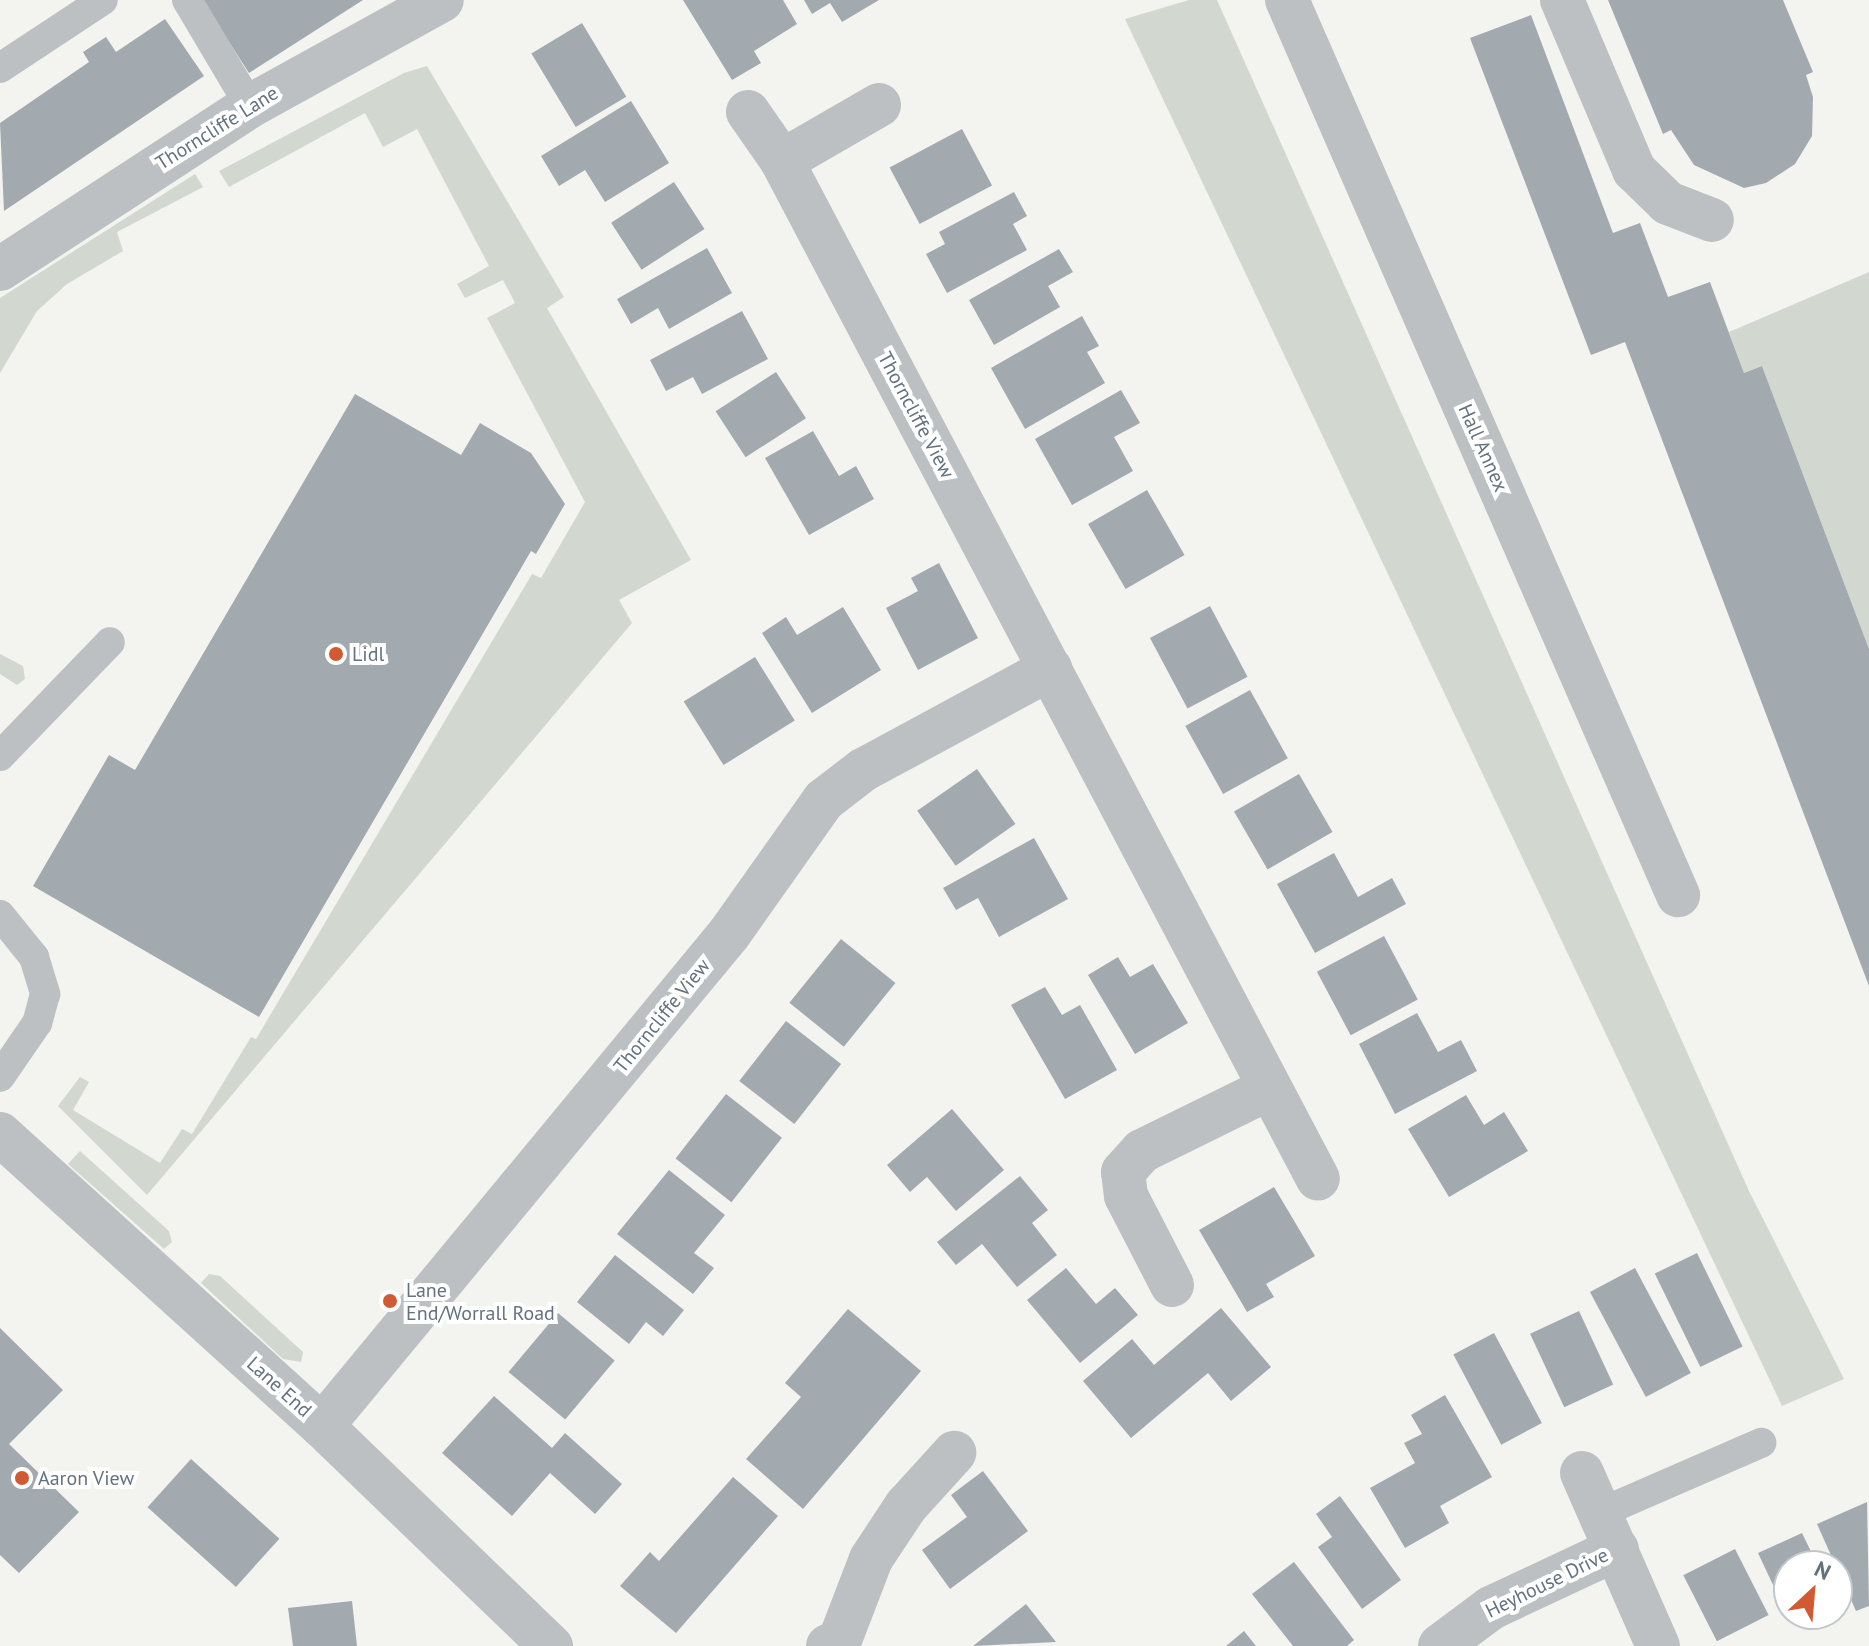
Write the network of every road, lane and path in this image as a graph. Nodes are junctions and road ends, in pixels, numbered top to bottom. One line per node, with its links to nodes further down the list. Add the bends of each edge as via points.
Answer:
1 (103, 0): 6 (lane)
2 (187, 0): 8 (lane)
3 (442, 0): 8 (street, Thorncliffe Lane)
4 (1287, 0): 16 (street, Hall Annex)
5 (1562, 0): 11 (street, via 1634,170 1668,203)
6 (0, 68)
7 (879, 105): 10 (street)
8 (250, 106): 12 (street, Thorncliffe Lane)
9 (748, 112): 10 (street, Thorncliffe View)
10 (782, 161): 14 (street, Thorncliffe View)
11 (1712, 220)
12 (3, 259)
13 (110, 642): 15 (lane)
14 (1050, 669): 19 (street, Thorncliffe View); 23 (street, Thorncliffe View, via 863,770 824,800 729,934)
15 (0, 756)
16 (1678, 895)
17 (0, 915): 18 (lane, via 34,957 45,994 37,1023)
18 (0, 1077)
19 (1268, 1089): 21 (street, Thorncliffe View); 22 (street, via 1142,1151 1123,1172 1126,1196)
20 (0, 1134): 23 (street, Lane End)
21 (1318, 1179)
22 (1172, 1285)
23 (322, 1426): 28 (street, Lane End)
24 (1761, 1443): 27 (lane)
25 (954, 1453): 30 (street, via 906,1506 871,1559)
26 (1582, 1473): 27 (street, Heyhouse Drive)
27 (1608, 1531): 31 (street, Heyhouse Drive); 32 (street, Heyhouse Drive)
28 (551, 1646)
29 (828, 1646): 30 (street)
30 (839, 1646)
31 (1440, 1646)
32 (1658, 1646)

